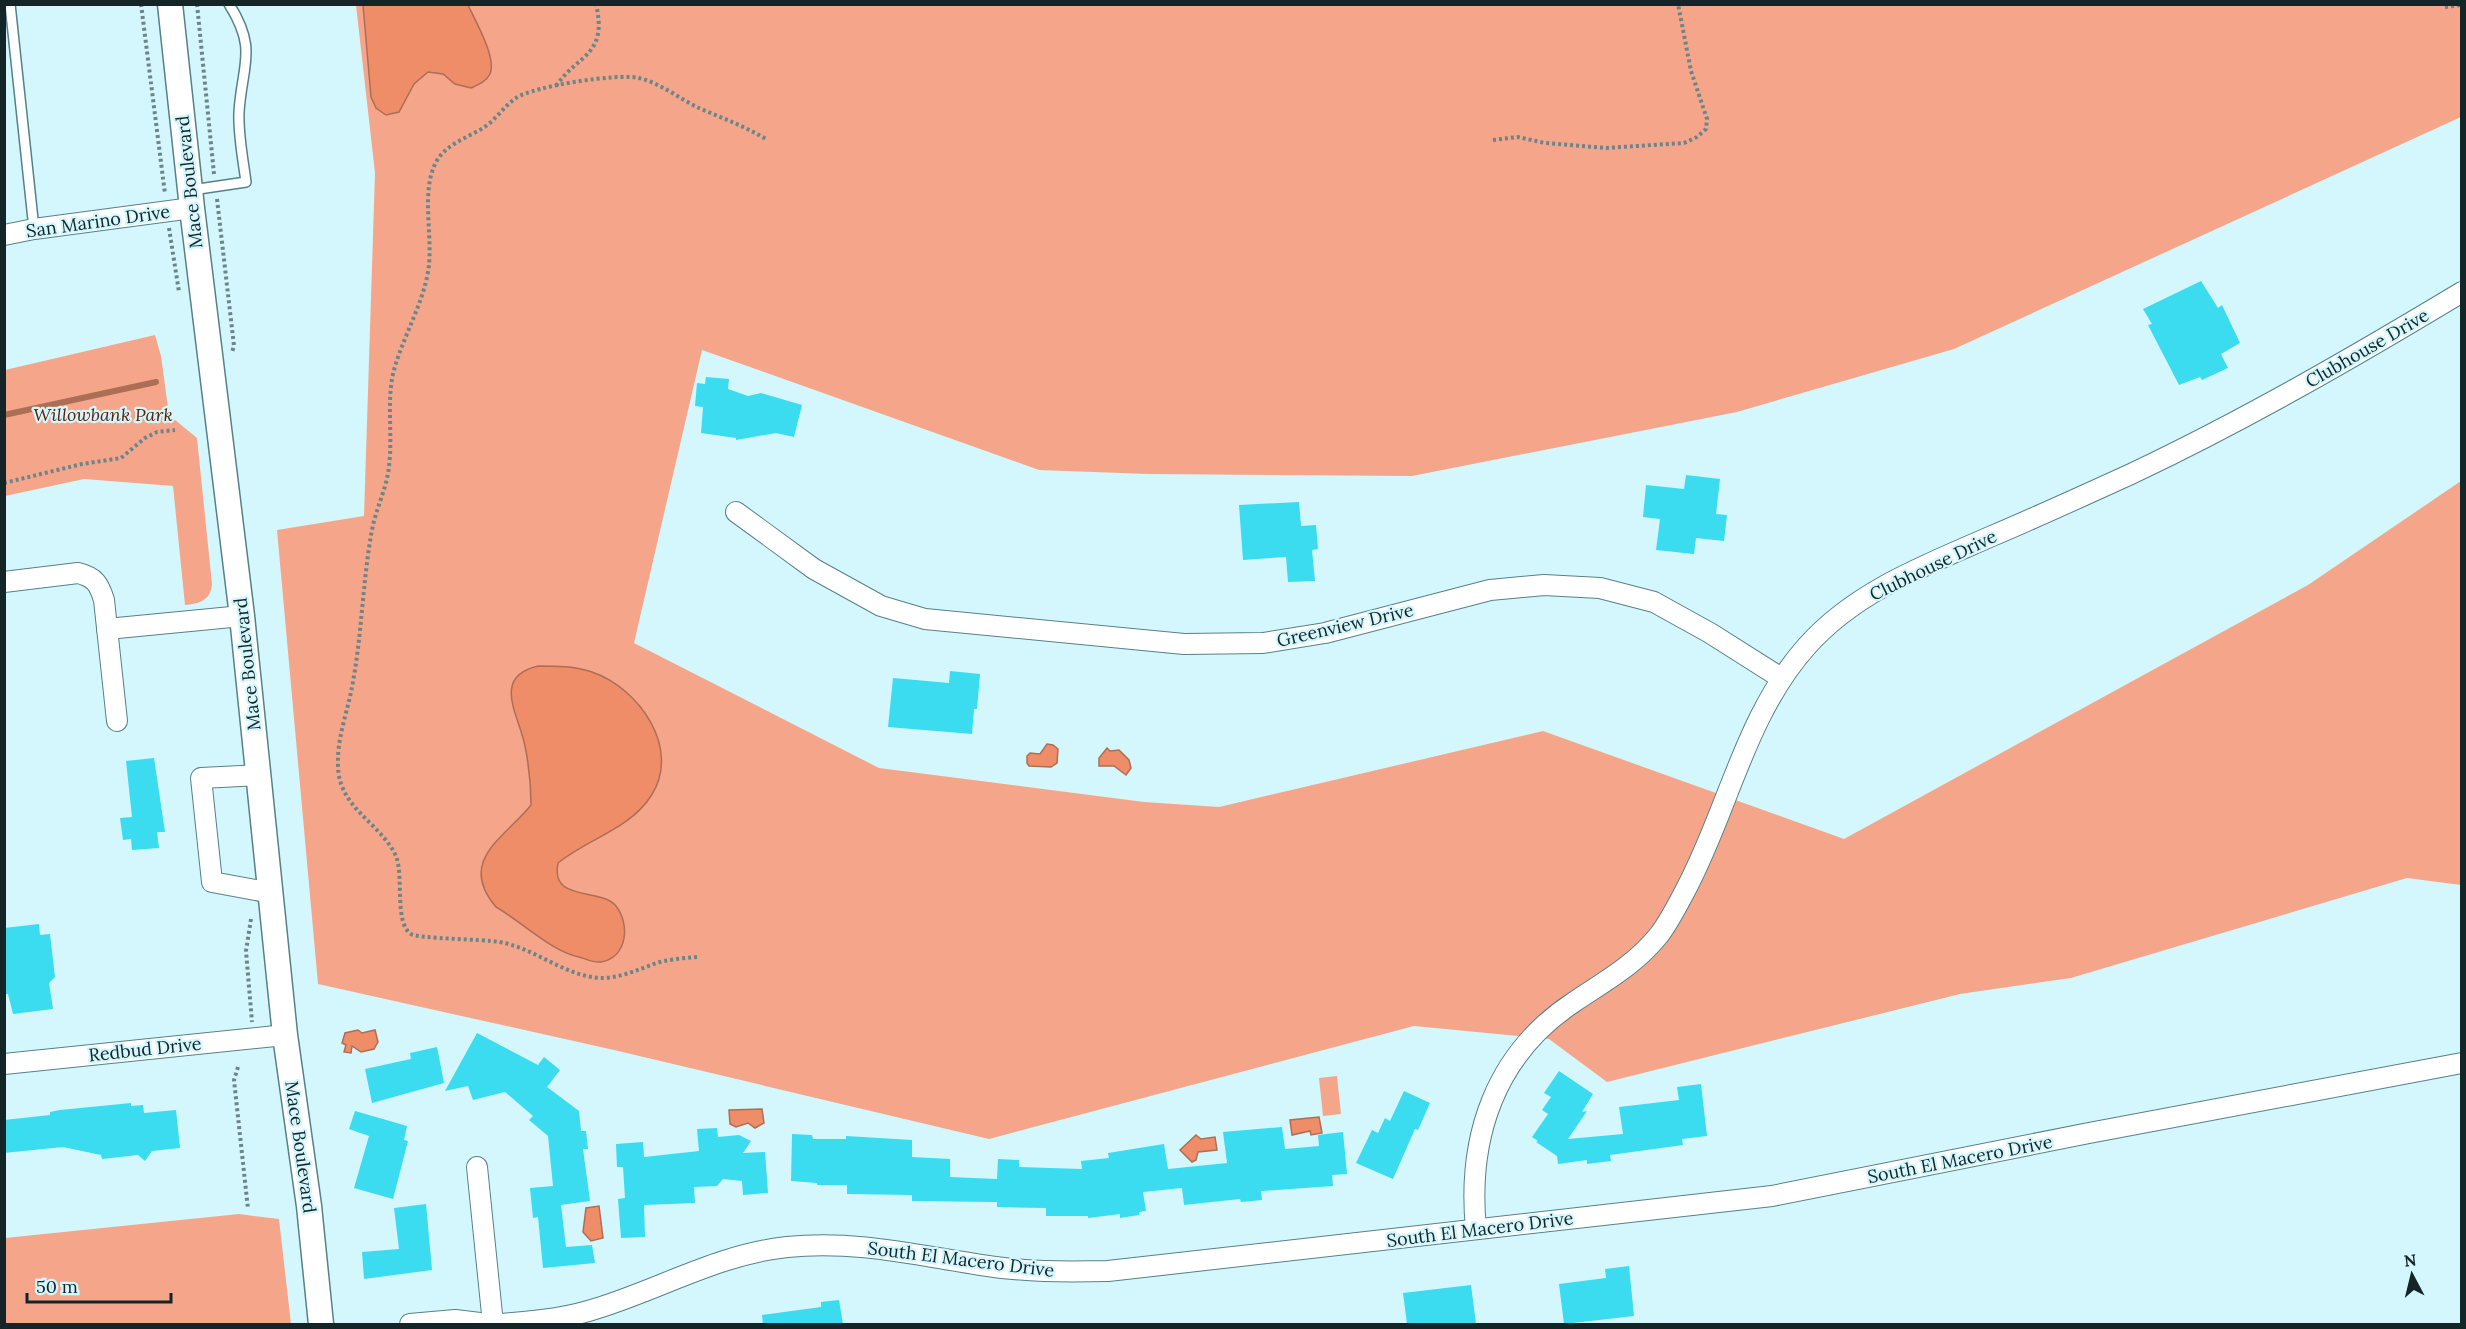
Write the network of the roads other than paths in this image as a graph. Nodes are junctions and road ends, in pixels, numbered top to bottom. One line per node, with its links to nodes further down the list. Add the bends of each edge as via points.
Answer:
1 (10, 4): 5 (lane)
2 (170, 4): 4 (street, Mace Boulevard)
3 (229, 4): 4 (lane, via 246,38 246,75 239,113 246,182)
4 (191, 199): 5 (street, San Marino Drive, via 167,211); 10 (street, Mace Boulevard)
5 (34, 229): 6 (street, San Marino Drive)
6 (4, 235)
7 (2462, 292): 12 (street, Clubhouse Drive, via 2232,424 1893,581 1827,625)
8 (736, 512): 12 (street, Greenview Drive, via 814,570 881,606 925,619 1184,644 1263,643 1325,633 1490,590 1544,585 1600,588 1654,602)
9 (4, 582): 11 (street, via 78,573 90,576 99,583)
10 (242, 616): 11 (street); 14 (street, Mace Boulevard)
11 (107, 629): 13 (street)
12 (1781, 678): 20 (street, Clubhouse Drive, via 1758,719 1695,872 1659,934 1617,975 1552,1018 1502,1079 1489,1104 1479,1140 1473,1188)
13 (117, 721)
14 (259, 775): 15 (street, Mace Boulevard); 15 (street, via 201,778 212,882)
15 (262, 891): 16 (street, Mace Boulevard)
16 (285, 1035): 18 (street, Redbud Drive); 21 (street, Mace Boulevard)
17 (2462, 1063): 20 (street, South El Macero Drive, via 1772,1196)
18 (4, 1064)
19 (477, 1167): 24 (street)
20 (1476, 1229): 25 (street, South El Macero Drive, via 1097,1272 1019,1270 861,1246 785,1247 723,1260 597,1309)
21 (321, 1324)
22 (410, 1324): 23 (street, via 455,1320)
23 (488, 1324)
24 (493, 1324)
25 (500, 1324)

